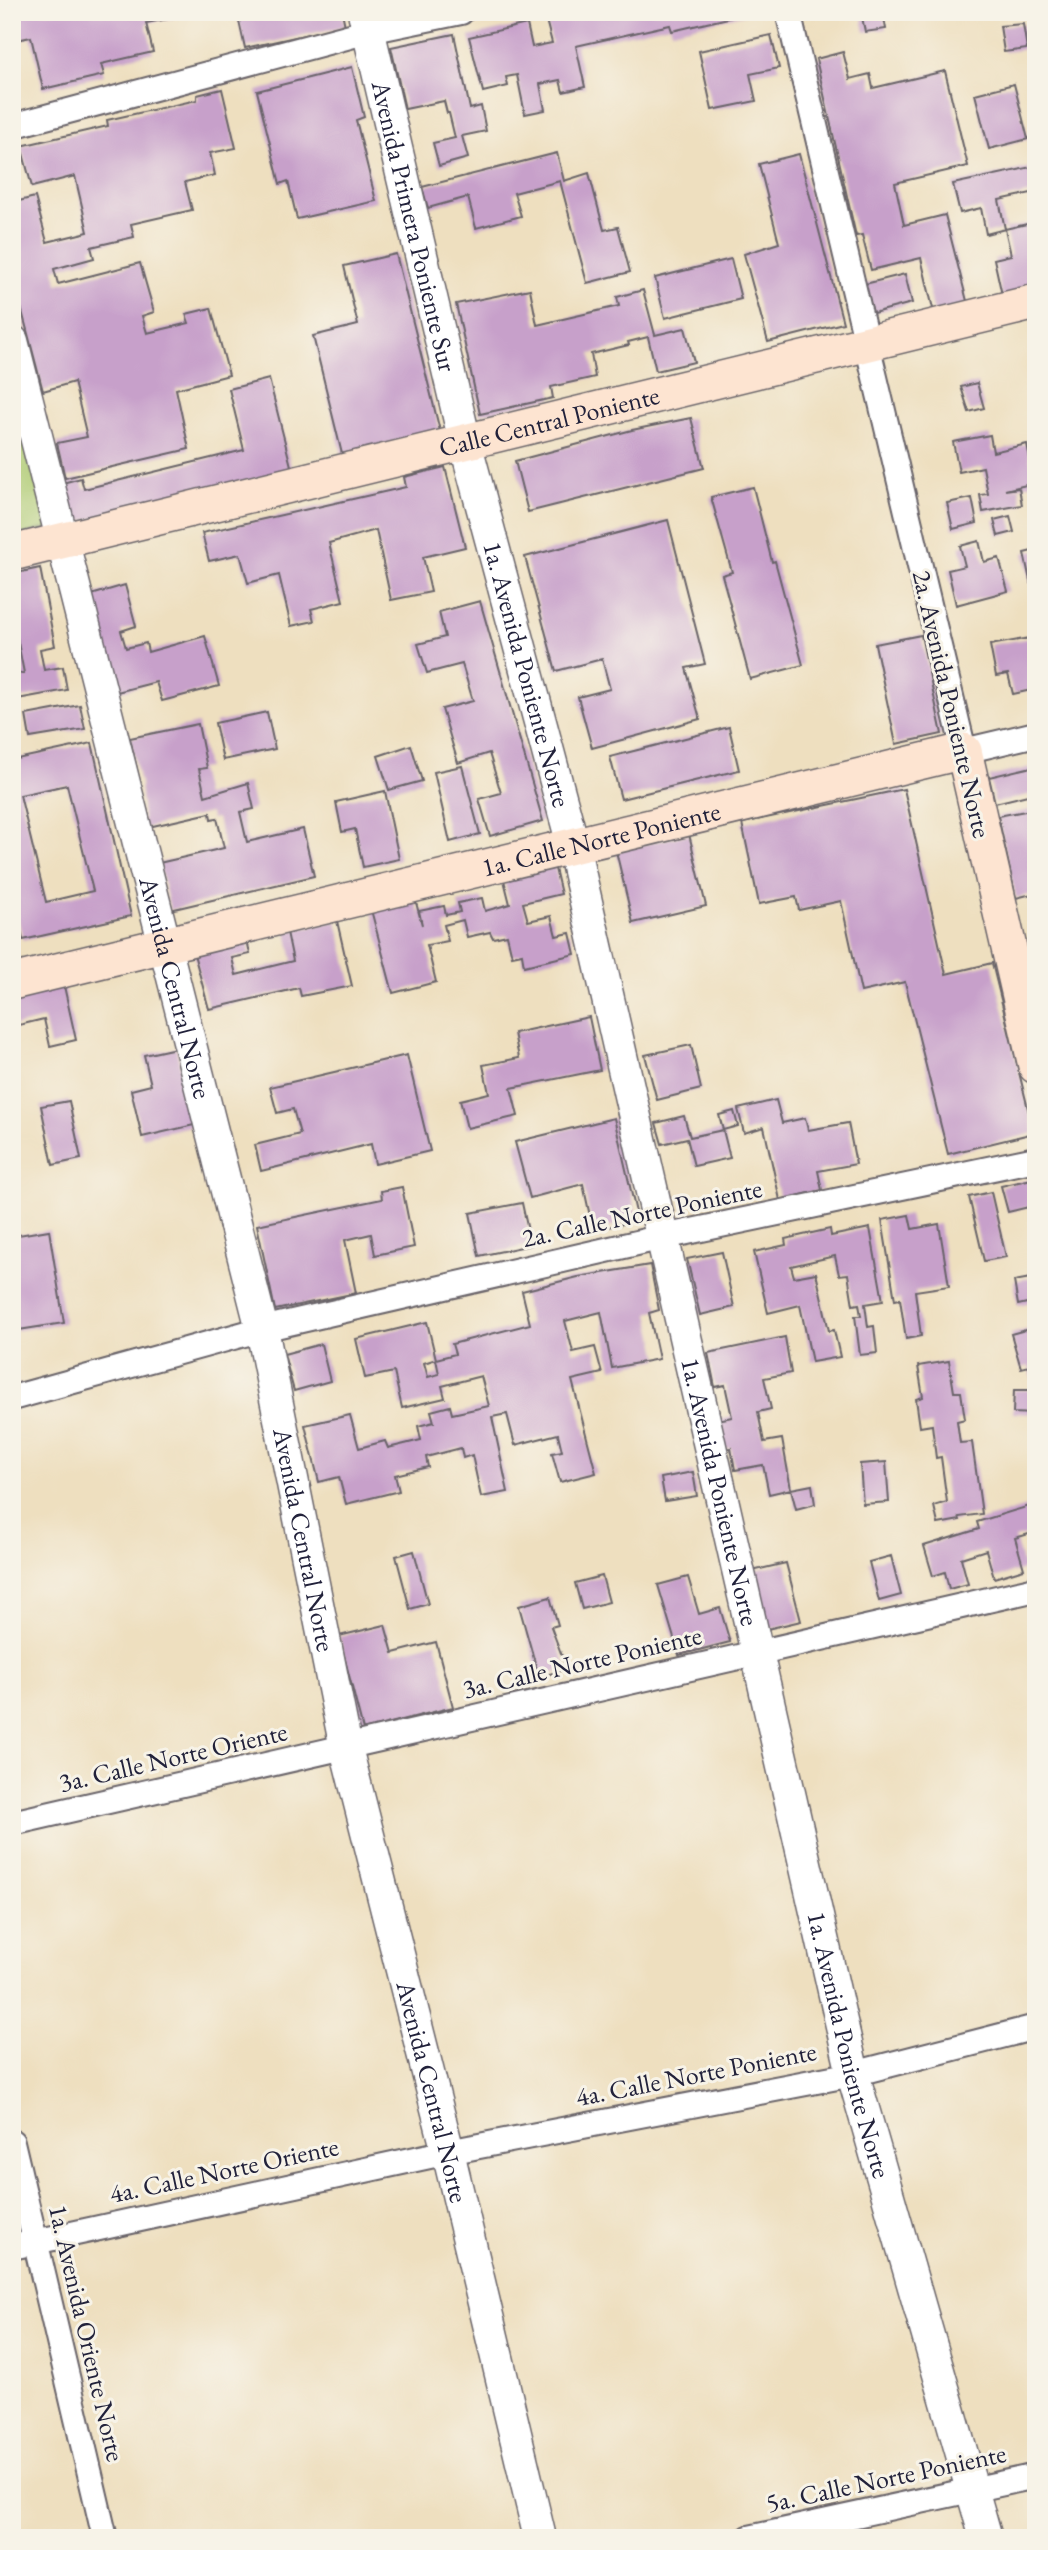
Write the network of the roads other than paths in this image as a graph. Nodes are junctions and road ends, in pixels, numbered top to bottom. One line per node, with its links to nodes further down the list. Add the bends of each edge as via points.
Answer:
1 (461, 12): 3 (street)
2 (788, 12): 7 (street, 2a. Avenida Poniente Norte)
3 (367, 22): 4 (street); 8 (street, Avenida Primera Poniente Sur)
4 (12, 126)
5 (1036, 302): 7 (main road, Calle Central Poniente)
6 (12, 341): 9 (street, Avenida Central Norte)
7 (866, 343): 8 (main road, Calle Central Poniente); 12 (street, 2a. Avenida Poniente Norte)
8 (465, 442): 9 (main road, Calle Central Poniente); 13 (street, 1a. Avenida Poniente Norte)
9 (64, 541): 10 (main road, Calle Central Poniente); 14 (street, Avenida Central Norte)
10 (12, 553)
11 (1036, 734): 12 (street, 1a. Calle Norte Poniente)
12 (964, 751): 13 (main road, 1a. Calle Norte Poniente); 16 (main road, 2a. Avenida Poniente Norte)
13 (573, 845): 14 (main road, 1a. Calle Norte Poniente); 18 (street, 1a. Avenida Poniente Norte)
14 (165, 944): 15 (main road, 1a. Calle Norte Poniente); 19 (street, Avenida Central Norte)
15 (12, 982)
16 (1036, 1066)
17 (1036, 1159): 18 (street, 2a. Calle Norte Poniente)
18 (663, 1237): 19 (street, 2a. Calle Norte Poniente); 22 (street, 1a. Avenida Poniente Norte)
19 (262, 1329): 20 (street, 2a. Calle Norte Poniente); 23 (street, Avenida Central Norte)
20 (12, 1398)
21 (1036, 1589): 22 (street, 3a. Calle Norte Poniente)
22 (756, 1652): 23 (street, 3a. Calle Norte Poniente); 26 (street, 1a. Avenida Poniente Norte)
23 (346, 1748): 24 (street, 3a. Calle Norte Oriente); 28 (street, Avenida Central Norte)
24 (12, 1823)
25 (1036, 2027): 26 (street, 4a. Calle Norte Poniente)
26 (853, 2074): 28 (street, 4a. Calle Norte Poniente); 31 (street, 1a. Avenida Poniente Norte)
27 (12, 2142): 29 (street, 1a. Avenida Oriente Norte)
28 (447, 2152): 29 (street, 4a. Calle Norte Oriente); 33 (street, Avenida Central Norte)
29 (24, 2244): 32 (street, 1a. Avenida Oriente Norte)
30 (1036, 2476): 31 (street, 5a. Calle Norte Poniente)
31 (972, 2489): 34 (street, 5a. Calle Norte Poniente); 35 (street, 1a. Avenida Poniente Norte)
32 (105, 2538)
33 (540, 2538)
34 (749, 2538)
35 (986, 2538)

